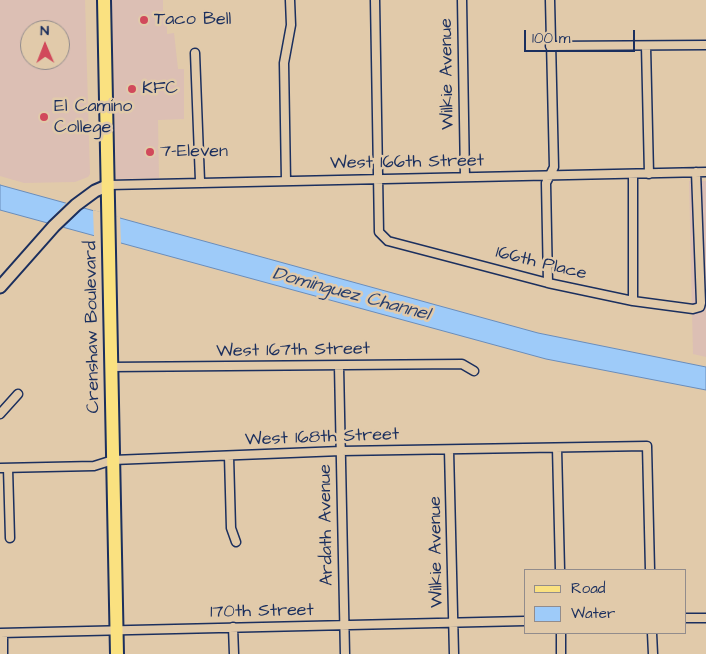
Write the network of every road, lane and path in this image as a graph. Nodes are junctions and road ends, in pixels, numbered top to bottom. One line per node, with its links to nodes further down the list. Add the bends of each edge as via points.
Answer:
1 (104, 0): 19 (main road, Crenshaw Boulevard)
2 (290, 0): 18 (street, via 291,25 284,63)
3 (375, 0): 16 (street)
4 (462, 0): 15 (street, Wilkie Avenue)
5 (550, 0): 7 (street)
6 (706, 45): 8 (street)
7 (550, 46): 8 (street); 14 (street, via 554,167)
8 (646, 46): 13 (street)
9 (195, 53): 17 (street)
10 (696, 172): 11 (street, West 166th Street); 13 (street, West 166th Street); 22 (street, 166th Place, via 700,307 693,309)
11 (706, 172)
12 (633, 174): 13 (street, West 166th Street); 14 (street, West 166th Street); 22 (street)
13 (649, 174)
14 (548, 176): 15 (street, West 166th Street); 20 (street)
15 (465, 177): 16 (street, West 166th Street)
16 (378, 179): 18 (street, West 166th Street); 20 (street, 166th Place, via 379,232 388,241)
17 (200, 181): 18 (street, West 166th Street); 19 (street, West 166th Street)
18 (286, 181)
19 (109, 185): 21 (street, via 76,205); 24 (main road, Crenshaw Boulevard)
20 (548, 283): 22 (street, 166th Place)
21 (0, 287)
22 (634, 301)
23 (339, 366): 24 (street, West 167th Street); 25 (street, West 167th Street, via 462,364); 30 (street, Ardath Avenue)
24 (111, 367): 32 (main road, Crenshaw Boulevard)
25 (474, 371)
26 (18, 394): 27 (street)
27 (0, 414)
28 (557, 448): 29 (street, West 168th Street); 36 (street); 37 (street, West 168th Street, via 647,446)
29 (450, 450): 30 (street, West 168th Street); 41 (street, Wilkie Avenue)
30 (341, 451): 31 (street, West 168th Street); 42 (street, Ardath Avenue)
31 (230, 456): 32 (street, West 168th Street); 35 (street, via 231,528)
32 (113, 460): 33 (street, West 168th Street, via 94,466); 44 (main road, Crenshaw Boulevard)
33 (4, 468): 34 (street)
34 (10, 538)
35 (236, 542)
36 (560, 569)
37 (650, 569)
38 (686, 618): 39 (street)
39 (706, 618)
40 (524, 621): 41 (street, 170th Street)
41 (454, 622): 42 (street, 170th Street); 52 (street, Wilkie Avenue)
42 (344, 625): 43 (street, 170th Street); 51 (street, Ardath Avenue)
43 (233, 627): 44 (street, 170th Street); 50 (street)
44 (116, 630): 45 (street, 170th Street); 49 (main road, Crenshaw Boulevard)
45 (1, 633): 48 (street)
46 (561, 634): 53 (street)
47 (652, 634): 54 (street)
48 (3, 654)
49 (117, 654)
50 (234, 654)
51 (345, 654)
52 (454, 654)
53 (561, 654)
54 (652, 654)

